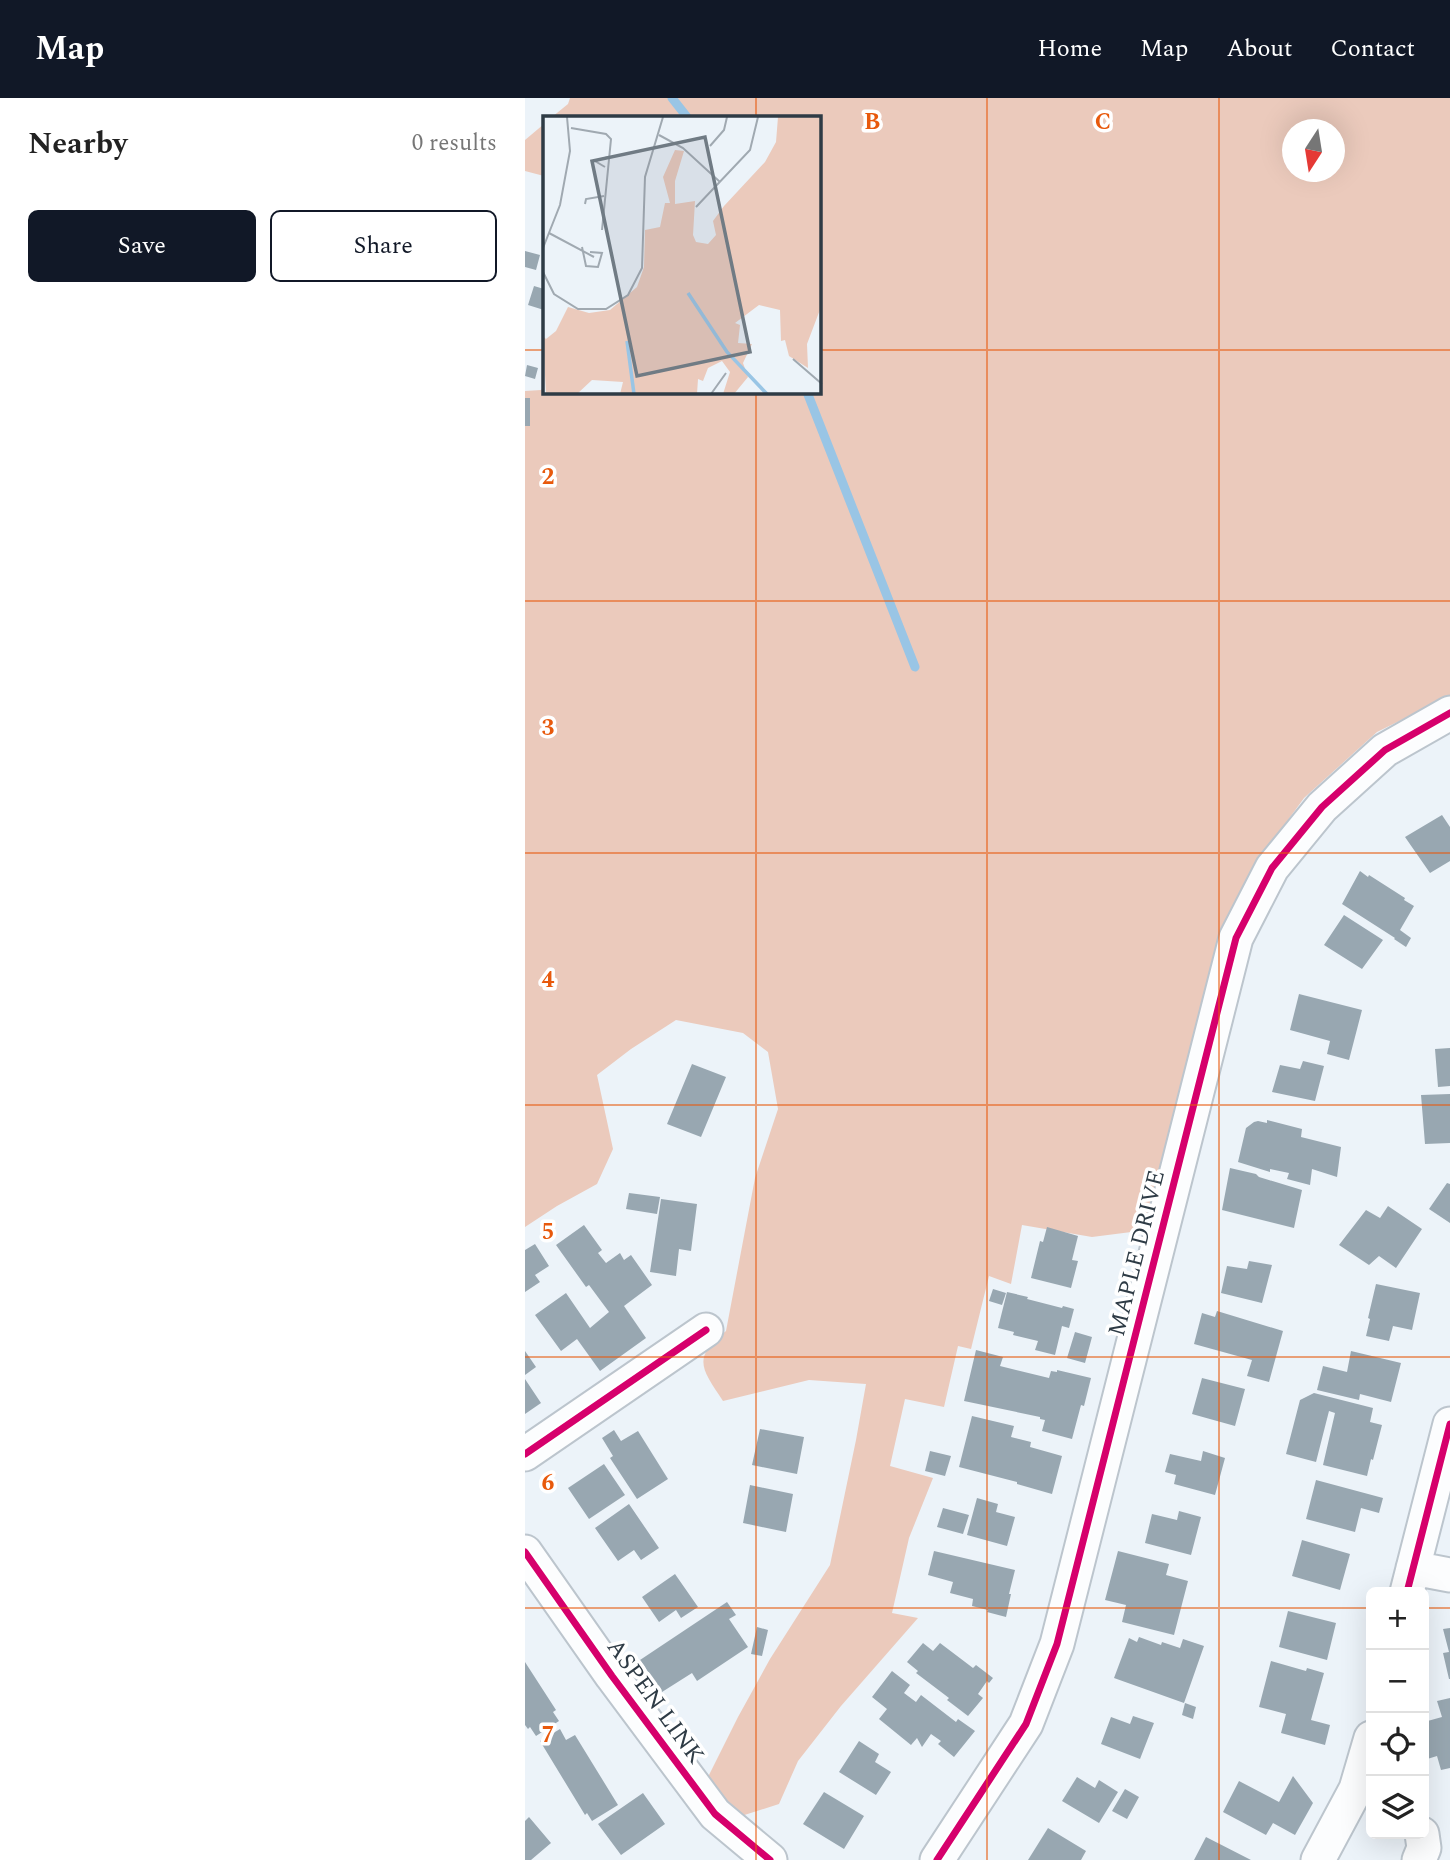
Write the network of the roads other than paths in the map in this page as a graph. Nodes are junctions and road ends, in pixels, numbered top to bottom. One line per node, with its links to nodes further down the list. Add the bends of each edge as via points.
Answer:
1 (1450, 713): 11 (street, MAPLE DRIVE, via 1385,750 1322,807 1272,868 1236,938 1057,1644 1026,1724)
2 (706, 1330): 4 (street)
3 (1450, 1424): 7 (street)
4 (525, 1454)
5 (525, 1552): 10 (street, ASPEN LINK, via 715,1814)
6 (1450, 1575): 7 (street)
7 (1410, 1580)
8 (1364, 1792): 12 (street)
9 (1423, 1839): 13 (street)
10 (770, 1860)
11 (937, 1860)
12 (1318, 1860)
13 (1419, 1860)

